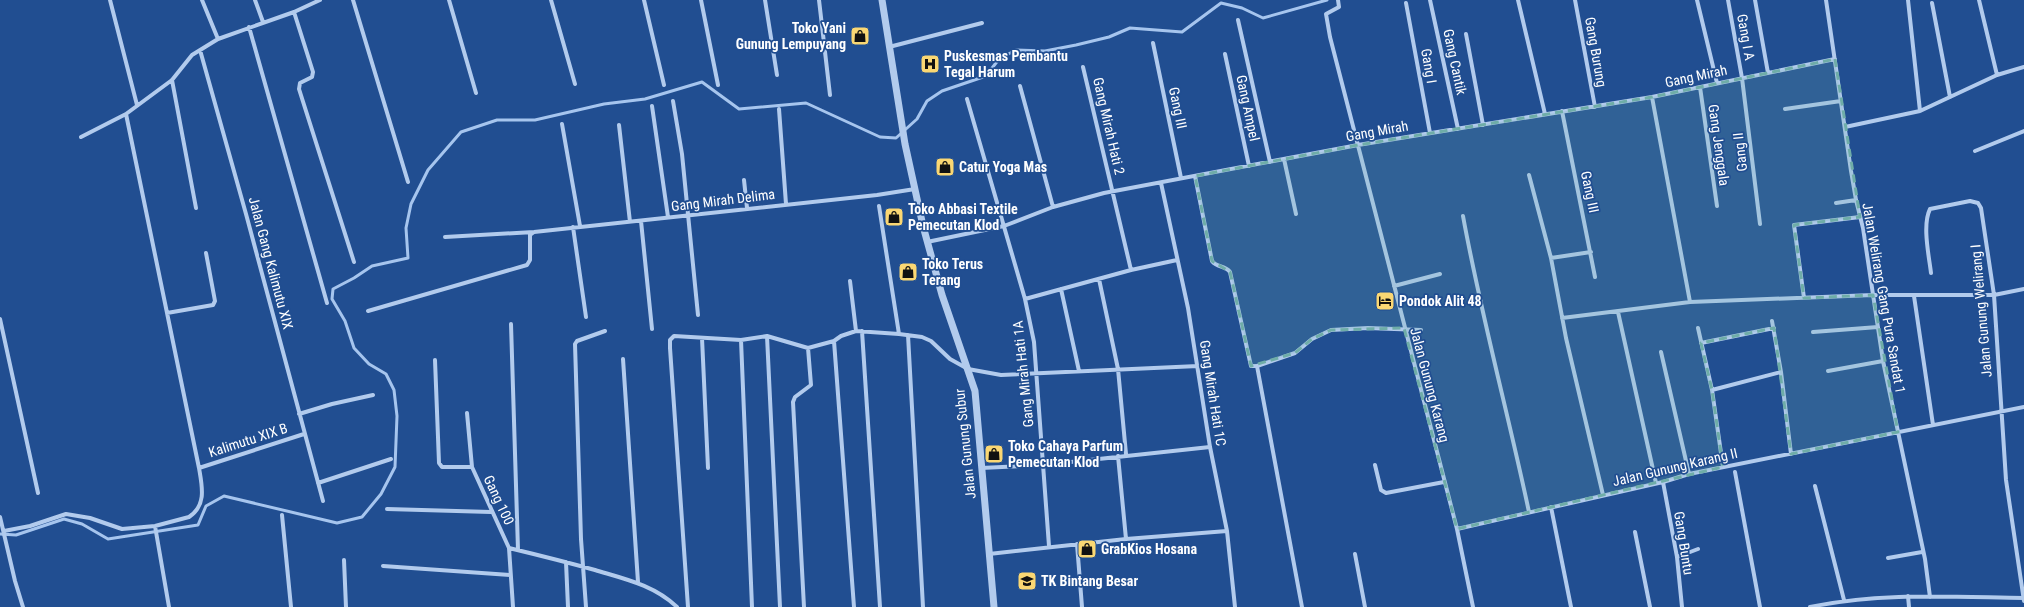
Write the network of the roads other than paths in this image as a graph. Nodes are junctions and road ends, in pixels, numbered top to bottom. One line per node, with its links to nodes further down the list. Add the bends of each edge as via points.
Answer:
1 (110, 0): 57 (street)
2 (202, 0): 31 (street)
3 (255, 0): 27 (street)
4 (320, 0): 25 (street)
5 (353, 0): 83 (street)
6 (450, 0): 50 (street)
7 (550, 0): 45 (street)
8 (644, 0): 46 (street)
9 (701, 0): 47 (street)
10 (765, 0): 40 (street)
11 (819, 0): 51 (street)
12 (882, 0): 33 (street, Jalan Gunung Subur)
13 (1338, 0): 74 (street, Jalan Gunung Karang, via 1338,9 1326,14)
14 (1430, 0): 70 (street, Gang Cantik)
15 (1518, 0): 65 (street)
16 (1575, 0): 59 (street, Gang Burung)
17 (1697, 0): 44 (street)
18 (1728, 0): 42 (street, Gang I A)
19 (1755, 0): 39 (street)
20 (1826, 0): 36 (street, Jalan Welirang Gang Pura Sandat 1)
21 (1908, 0): 63 (street)
22 (1979, 0): 41 (street)
23 (1406, 3): 72 (street, Gang I)
24 (1932, 3): 53 (street)
25 (294, 12): 27 (street); 113 (street, via 313,72 312,77 300,83 299,89)
26 (1238, 20): 77 (street)
27 (264, 22): 29 (street)
28 (982, 23): 33 (street)
29 (250, 27): 31 (street); 128 (street)
30 (1466, 34): 68 (street)
31 (218, 39): 34 (street)
32 (1153, 43): 81 (street, Gang III)
33 (889, 47): 85 (street, Jalan Gunung Subur)
34 (200, 50): 43 (street); 173 (street, Jalan Gang Kalimutu XIX)
35 (1225, 54): 78 (street, Gang Ampel)
36 (1835, 59): 39 (street, Gang Mirah); 56 (street, Jalan Welirang Gang Pura Sandat 1)
37 (1083, 66): 86 (street, Gang Mirah Hati 2)
38 (2024, 67): 41 (street)
39 (1768, 73): 42 (street, Gang Mirah)
40 (777, 75)
41 (1997, 75): 53 (street)
42 (1742, 78): 44 (street, Gang Mirah); 102 (street, Gang II)
43 (172, 80): 57 (street); 93 (street)
44 (1717, 83): 49 (street, Gang Mirah)
45 (575, 84)
46 (664, 85)
47 (718, 85)
48 (1020, 86): 92 (street)
49 (1700, 87): 52 (street, Gang Mirah); 91 (street, Gang Jenggala)
50 (476, 93)
51 (830, 95)
52 (1652, 97): 59 (street, Gang Mirah); 129 (street)
53 (1950, 97): 63 (street)
54 (967, 99): 104 (street, Gang Mirah Hati 1A)
55 (673, 101): 96 (street, via 682,154)
56 (1841, 102): 61 (street); 69 (street, Jalan Welirang Gang Pura Sandat 1)
57 (137, 105): 64 (street)
58 (652, 106): 99 (street)
59 (1594, 107): 62 (street, Gang Mirah)
60 (779, 109): 89 (street)
61 (1785, 109)
62 (1562, 111): 65 (street, Gang Mirah); 109 (street, Gang III)
63 (1920, 111): 69 (street)
64 (126, 114): 73 (street); 132 (street)
65 (1545, 114): 68 (street, Gang Mirah)
66 (562, 124): 103 (street)
67 (620, 125): 101 (street)
68 (1483, 125): 70 (street, Gang Mirah)
69 (1845, 127): 87 (street, Jalan Welirang Gang Pura Sandat 1)
70 (1458, 129): 72 (street, Gang Mirah)
71 (2024, 131): 75 (street)
72 (1430, 133): 74 (street, Gang Mirah)
73 (81, 137)
74 (1358, 145): 76 (street, Gang Mirah); 120 (street, Jalan Gunung Karang)
75 (1975, 151)
76 (1284, 159): 77 (street, Gang Mirah); 95 (street)
77 (1270, 162): 78 (street, Gang Mirah)
78 (1249, 166): 80 (street, Gang Mirah)
79 (1529, 175): 111 (street)
80 (1195, 176): 81 (street, Gang Mirah); 162 (street, via 1212,261 1214,265 1227,268 1230,272 1249,363 1251,366)
81 (1181, 178): 84 (street, Gang Mirah)
82 (744, 180): 94 (street)
83 (408, 182)
84 (1161, 183): 86 (street, Gang Mirah); 112 (street, Gang Mirah Hati 1C)
85 (915, 189): 89 (street, Gang Mirah Delima); 108 (street, Jalan Gunung Subur)
86 (1113, 191): 92 (street, Gang Mirah); 114 (street, Gang Mirah Hati 2)
87 (1856, 200): 88 (street); 98 (street, Jalan Welirang Gang Pura Sandat 1)
88 (1836, 203)
89 (786, 204): 94 (street, Gang Mirah Delima)
90 (879, 206): 149 (street)
91 (1717, 206)
92 (1053, 207): 104 (street, Gang Mirah)
93 (196, 208)
94 (747, 208): 96 (street, Gang Mirah Delima)
95 (1296, 214)
96 (688, 215): 99 (street, Gang Mirah Delima); 133 (street)
97 (1463, 216): 203 (street, via 1473,271 1512,430)
98 (1860, 216): 123 (street, Jalan Welirang Gang Pura Sandat 1); 126 (street, via 1794,225)
99 (668, 217): 100 (street, Gang Mirah Delima)
100 (641, 221): 101 (street, Gang Mirah Delima); 143 (street)
101 (630, 222): 103 (street, Gang Mirah Delima)
102 (1760, 224)
103 (580, 226): 105 (street, Gang Mirah Delima)
104 (1004, 226): 108 (street, Gang Mirah); 127 (street, Gang Mirah Hati 1A)
105 (573, 227): 106 (street, Gang Mirah Delima); 134 (street)
106 (534, 232): 107 (street, Gang Mirah Delima); 130 (street, via 530,238 530,260 526,264)
107 (445, 237)
108 (927, 242): 163 (street, Jalan Gunung Subur, via 954,333)
109 (1590, 252): 111 (street); 117 (street, Gang III)
110 (206, 253): 132 (street, via 215,301 213,305)
111 (1551, 258): 135 (street)
112 (1178, 260): 114 (street); 161 (street, Gang Mirah Hati 1C)
113 (354, 262)
114 (1131, 270): 118 (street)
115 (1931, 273): 124 (street, Jalan Gunung Welirang I, via 1927,238 1927,214 1930,209 1970,201 1978,203 1981,208)
116 (1440, 274): 120 (street)
117 (1595, 277)
118 (1099, 279): 121 (street); 164 (street)
119 (850, 281): 144 (street)
120 (1394, 286): 140 (street, Jalan Gunung Karang)
121 (1061, 289): 127 (street); 165 (street)
122 (2024, 289): 124 (street)
123 (1873, 295): 125 (street); 126 (street); 139 (street, Jalan Welirang Gang Pura Sandat 1)
124 (1994, 295): 125 (street); 172 (street, Jalan Gunung Welirang I)
125 (1914, 296): 175 (street)
126 (1804, 298): 129 (street)
127 (1025, 299): 168 (street, Gang Mirah Hati 1A, via 1034,342)
128 (328, 302)
129 (1690, 302): 131 (street)
130 (368, 311)
131 (1618, 312): 135 (street); 195 (street)
132 (167, 313): 187 (street)
133 (698, 315)
134 (586, 317)
135 (1562, 318): 198 (street)
136 (0, 319): 197 (street)
137 (1772, 321): 142 (street)
138 (511, 324): 216 (street)
139 (1878, 327): 148 (street); 160 (street, Jalan Welirang Gang Pura Sandat 1)
140 (1404, 328): 145 (street); 162 (street, via 1331,330 1312,339 1295,353); 192 (street, Jalan Gunung Karang)
141 (1698, 328): 155 (street)
142 (1774, 328): 155 (street); 167 (street)
143 (652, 329)
144 (856, 330): 147 (street); 154 (street)
145 (1421, 330)
146 (605, 331): 225 (street, via 581,339 575,344)
147 (862, 331): 149 (street); 246 (street)
148 (1813, 332)
149 (899, 334): 151 (street)
150 (767, 336): 153 (street); 156 (street); 243 (street)
151 (908, 336): 163 (street, via 931,341 950,359); 247 (street)
152 (702, 338): 153 (street); 188 (street); 241 (street, via 674,336 670,342)
153 (741, 340): 242 (street)
154 (834, 341): 156 (street); 245 (street)
155 (1701, 343): 169 (street)
156 (808, 348): 244 (street, via 811,384 795,397 793,402)
157 (1661, 352): 191 (street)
158 (623, 358): 227 (street)
159 (435, 360): 185 (street, Gang 100, via 439,463 442,467)
160 (1883, 361): 166 (street); 176 (street, Jalan Welirang Gang Pura Sandat 1)
161 (1198, 366): 164 (street); 178 (street, Gang Mirah Hati 1C)
162 (1257, 366): 251 (street)
163 (968, 369): 168 (street, via 1001,376); 189 (street, Jalan Gunung Subur, via 975,391)
164 (1118, 369): 165 (street); 179 (street)
165 (1079, 371): 168 (street)
166 (1828, 371)
167 (1781, 372): 169 (street); 180 (street)
168 (1037, 373): 183 (street, Gang Mirah Hati 1A)
169 (1712, 390): 186 (street)
170 (373, 395): 173 (street)
171 (2024, 407): 172 (street)
172 (2000, 413): 175 (street); 230 (street, Jalan Gunung Welirang I, via 2006,480)
173 (299, 414): 177 (street, Jalan Gang Kalimutu XIX)
174 (468, 414): 185 (street)
175 (1933, 425): 176 (street)
176 (1898, 432): 180 (street, Jalan Gunung Karang II); 229 (street, Jalan Welirang Gang Pura Sandat 1, via 1926,559)
177 (304, 434): 187 (street, Kalimutu XIX B); 194 (street, Jalan Gang Kalimutu XIX)
178 (1210, 447): 179 (street); 208 (street, Gang Mirah Hati 1C)
179 (1126, 454): 181 (street)
180 (1791, 454): 186 (street, Jalan Gunung Karang II)
181 (1118, 456): 183 (street); 211 (street)
182 (391, 459): 194 (street)
183 (1042, 465): 189 (street); 213 (street, Gang Mirah Hati 1A)
184 (1375, 466): 192 (street, via 1381,490 1386,493)
185 (472, 467): 202 (street, Gang 100)
186 (1723, 467): 191 (street, Jalan Gunung Karang II)
187 (199, 468): 206 (street, via 203,498 194,514)
188 (708, 468)
189 (981, 468): 218 (street, Jalan Gunung Subur)
190 (1735, 472): 257 (street)
191 (1689, 474): 193 (street, Jalan Gunung Karang II)
192 (1444, 482): 207 (street, Jalan Gunung Karang)
193 (1663, 482): 195 (street, Jalan Gunung Karang II); 220 (street, Gang Buntu)
194 (318, 483): 199 (street, Jalan Gang Kalimutu XIX)
195 (1656, 483): 198 (street, Jalan Gunung Karang II)
196 (1815, 486): 231 (street)
197 (38, 493)
198 (1602, 495): 200 (street, Jalan Gunung Karang II)
199 (323, 501)
200 (1551, 507): 203 (street, Jalan Gunung Karang II); 254 (street)
201 (387, 509): 202 (street)
202 (491, 512): 214 (street, Gang 100)
203 (1529, 512): 207 (street, Jalan Gunung Karang II)
204 (282, 515): 235 (street)
205 (0, 517): 209 (street)
206 (155, 527): 209 (street, via 122,529 66,514); 234 (street)
207 (1458, 529): 253 (street, Jalan Gunung Karang)
208 (1227, 531): 211 (street); 250 (street, Gang Mirah Hati 1C)
209 (4, 532): 233 (street)
210 (1635, 532): 255 (street)
211 (1126, 539): 212 (street)
212 (1077, 544): 213 (street); 249 (street)
213 (1049, 546): 218 (street)
214 (509, 548): 216 (street); 226 (street, Gang 100)
215 (1698, 549): 220 (street)
216 (518, 550): 223 (street)
217 (1922, 552): 221 (street)
218 (989, 554): 248 (street, Jalan Gunung Subur)
219 (1355, 554): 252 (street)
220 (1677, 557): 256 (street, Gang Buntu)
221 (1888, 558)
222 (344, 560): 236 (street)
223 (566, 562): 225 (street); 238 (street)
224 (384, 566): 226 (street)
225 (583, 566): 227 (street); 239 (street)
226 (510, 575): 237 (street, Gang 100)
227 (638, 582): 240 (street, via 659,592)
228 (1908, 596): 229 (street); 231 (street); 259 (street)
229 (1930, 597): 230 (street)
230 (2024, 599)
231 (1844, 600): 232 (street)
232 (1819, 606): 258 (street)
233 (23, 607)
234 (169, 607)
235 (290, 607)
236 (346, 607)
237 (513, 607)
238 (568, 607)
239 (586, 607)
240 (677, 607)
241 (688, 607)
242 (752, 607)
243 (780, 607)
244 (804, 607)
245 (854, 607)
246 (880, 607)
247 (923, 607)
248 (994, 607)
249 (1082, 607)
250 (1235, 607)
251 (1302, 607)
252 (1365, 607)
253 (1473, 607)
254 (1571, 607)
255 (1650, 607)
256 (1682, 607)
257 (1760, 607)
258 (1810, 607)
259 (1909, 607)

